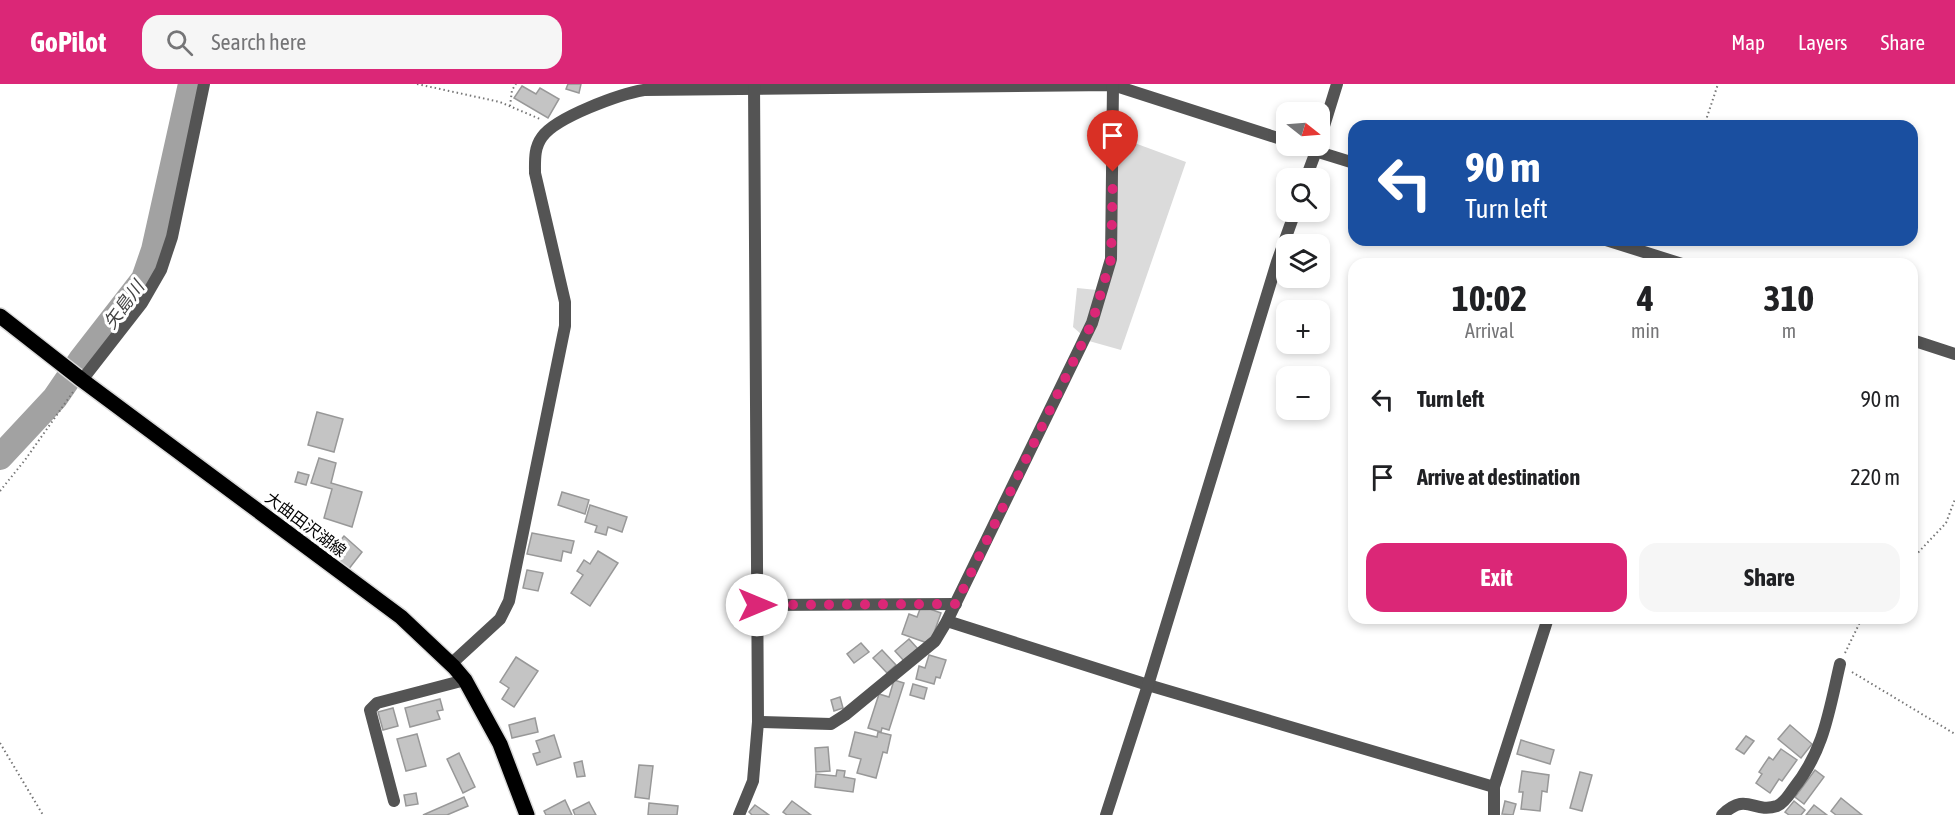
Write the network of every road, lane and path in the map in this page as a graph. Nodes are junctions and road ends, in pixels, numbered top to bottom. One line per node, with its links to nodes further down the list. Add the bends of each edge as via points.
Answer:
1 (204, 84): 21 (street, via 172,237 161,270 142,303)
2 (417, 84): 8 (path)
3 (516, 84): 8 (path)
4 (1113, 84): 7 (street); 12 (street); 25 (street, via 1111,259 1092,323)
5 (1337, 84): 9 (street)
6 (1718, 84): 10 (path)
7 (754, 86): 11 (street, via 624,93); 26 (street)
8 (510, 106): 11 (path)
9 (1330, 106)
10 (1706, 120)
11 (554, 125): 30 (street, via 542,136 535,151 535,173 565,302 565,326 509,601 500,619)
12 (1276, 137)
13 (1330, 151): 14 (street)
14 (1348, 160)
15 (1291, 222): 33 (street)
16 (1622, 246): 17 (street)
17 (1654, 258)
18 (0, 316): 21 (main road, 大曲田沢湖線)
19 (1918, 342): 20 (street)
20 (1955, 354)
21 (82, 380): 22 (path); 30 (main road, 大曲田沢湖線, via 401,617)
22 (0, 491)
23 (1955, 499): 24 (path, via 1946,523)
24 (1918, 553)
25 (956, 604): 26 (street); 27 (street)
26 (757, 605): 34 (street)
27 (947, 621): 33 (street); 34 (street, via 935,641 831,724)
28 (1546, 624): 37 (street)
29 (1859, 624): 31 (path)
30 (450, 664): 32 (main road, 大曲田沢湖線)
31 (1840, 664): 35 (path); 44 (street, via 1823,740 1800,781 1781,805 1768,808 1743,802)
32 (465, 680): 38 (street, via 377,704 370,710); 40 (main road, 大曲田沢湖線, via 500,744)
33 (1148, 685): 37 (street); 42 (street)
34 (758, 722): 41 (street, via 753,781)
35 (1955, 734)
36 (0, 743): 39 (path)
37 (1494, 787): 43 (street)
38 (394, 801)
39 (43, 815)
40 (528, 815)
41 (739, 815)
42 (1106, 815)
43 (1494, 815)
44 (1722, 815)

